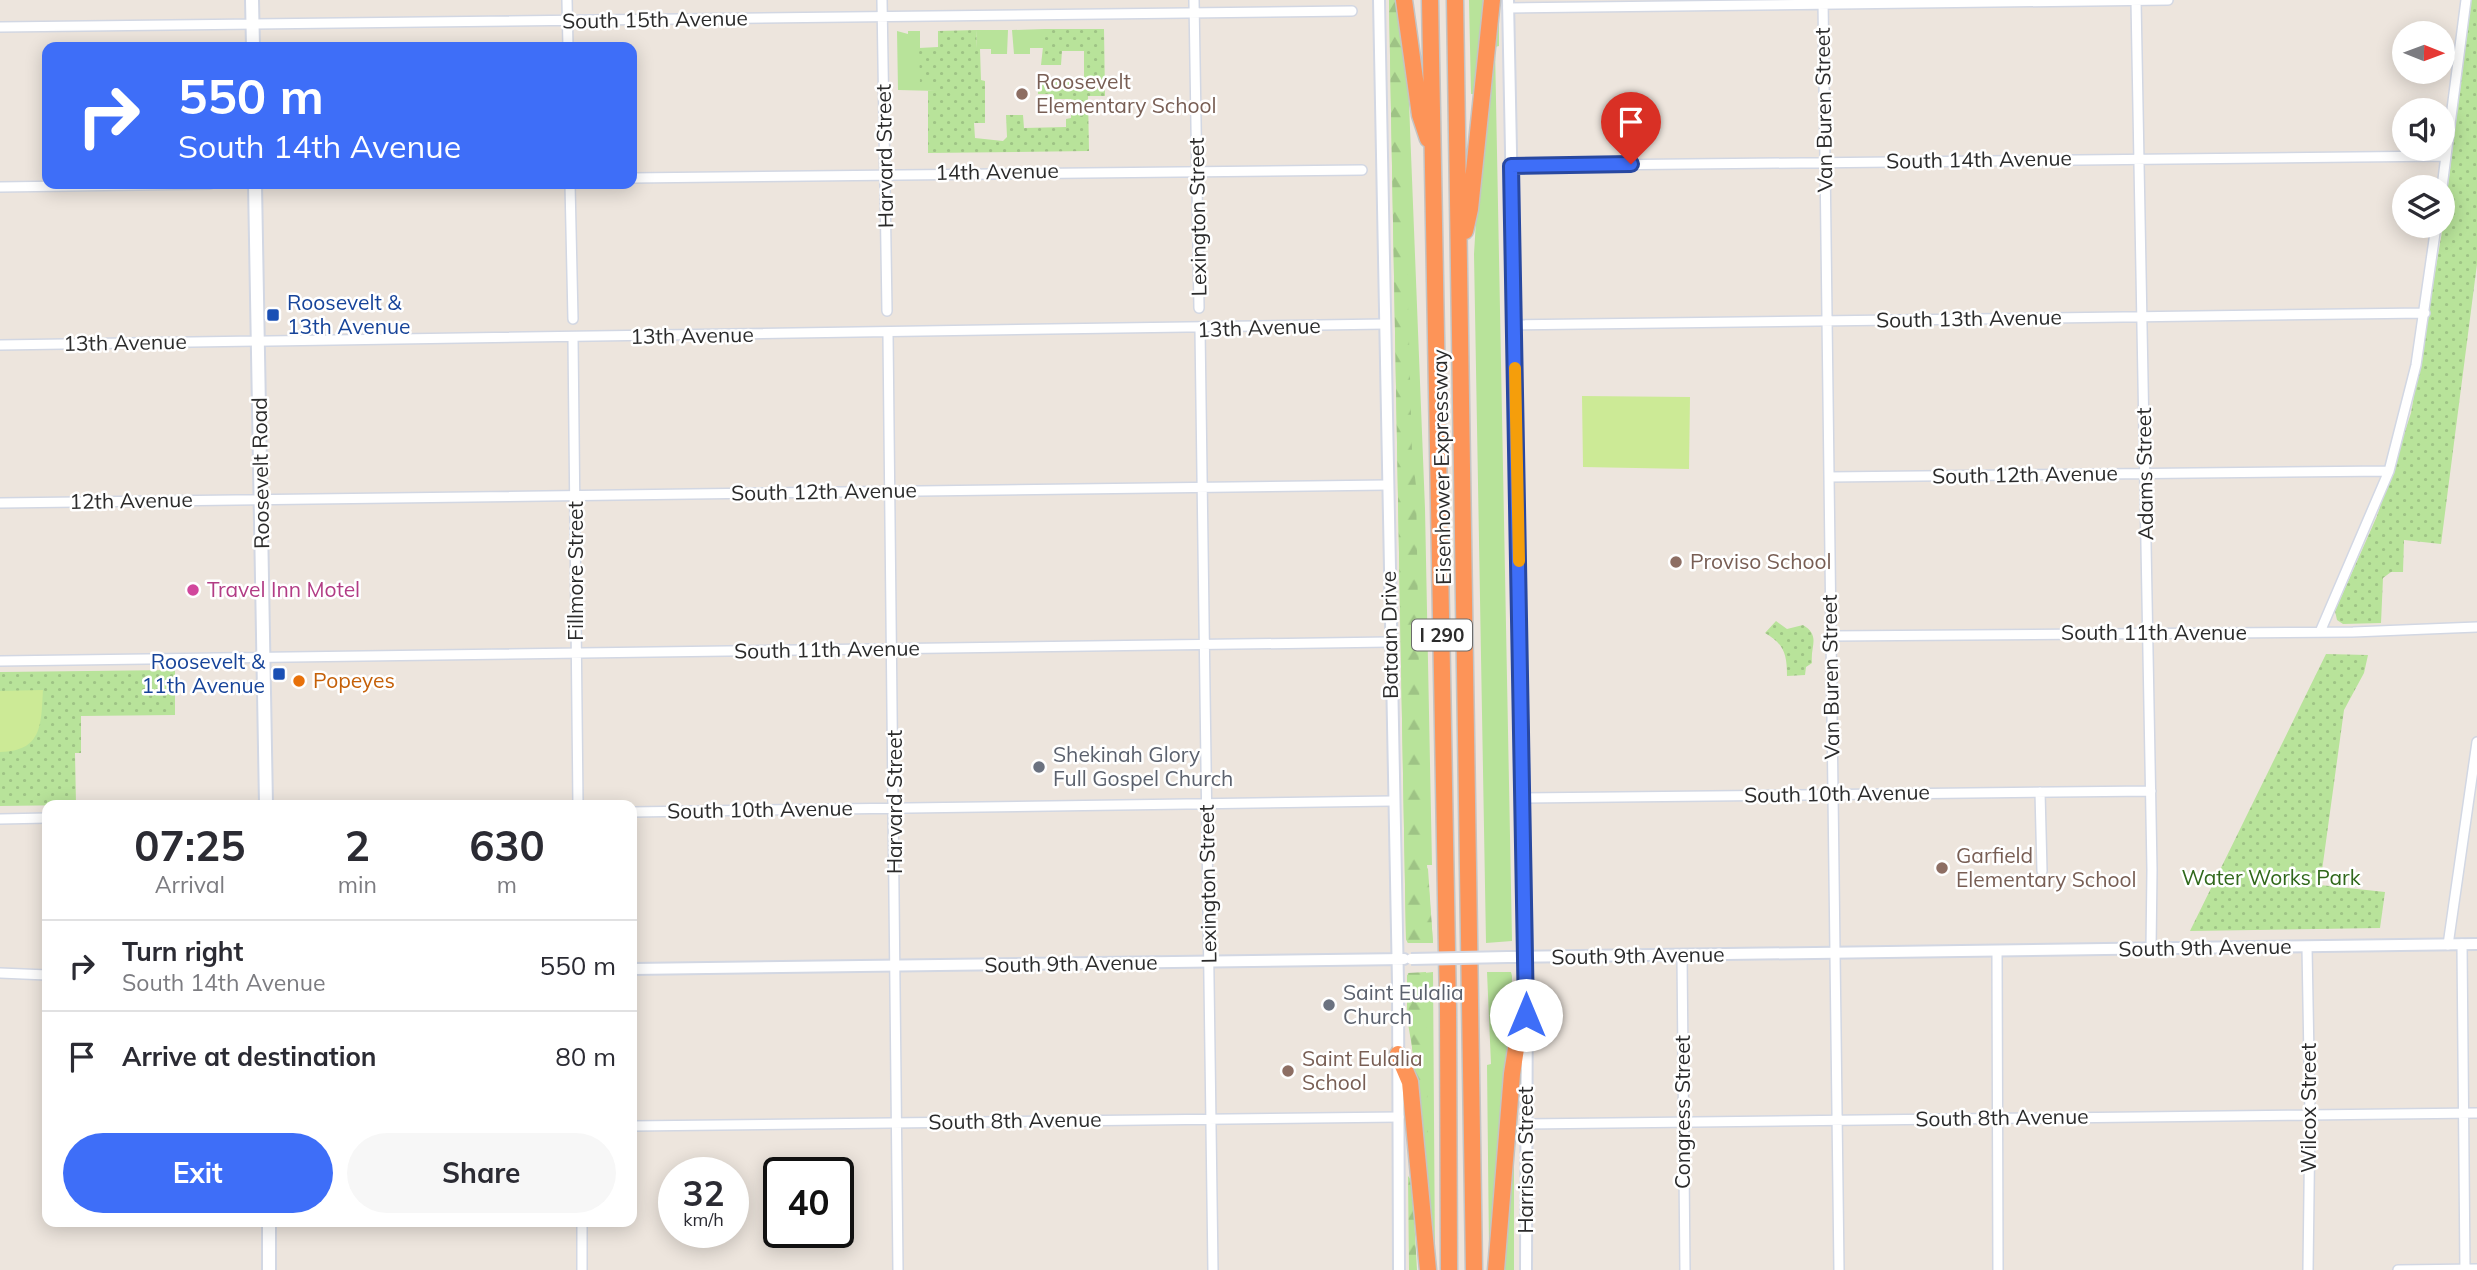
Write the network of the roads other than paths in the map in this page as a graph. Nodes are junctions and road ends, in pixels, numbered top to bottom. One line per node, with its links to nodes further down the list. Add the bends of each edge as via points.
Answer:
1 (252, 0): 19 (main road)
2 (567, 0): 18 (street)
3 (882, 0): 17 (street, Harvard Street)
4 (1195, 0): 16 (street, Lexington Street)
5 (1379, 0): 45 (street, Bataan Drive)
6 (1404, 0): 24 (highway, via 1420,115)
7 (1430, 0): 24 (highway, Eisenhower Expressway / I 290)
8 (1455, 0): 38 (highway, Eisenhower Expressway / I 290)
9 (1492, 0): 38 (highway, via 1470,209)
10 (2136, 0): 11 (street); 13 (street); 26 (street, Adams Street)
11 (2168, 0)
12 (2466, 0): 23 (street)
13 (1823, 2): 14 (street); 27 (street, Van Buren Street)
14 (1508, 4): 28 (street, Harrison Street)
15 (1352, 11): 16 (street, South 15th Avenue)
16 (1195, 12): 17 (street, South 15th Avenue); 29 (street, Lexington Street)
17 (882, 17): 18 (street, South 15th Avenue); 31 (street, Harvard Street)
18 (567, 21): 19 (street, South 15th Avenue); 22 (street)
19 (252, 24): 20 (street, South 15th Avenue); 21 (main road)
20 (0, 27)
21 (253, 42)
22 (568, 42)
23 (2453, 98)
24 (1433, 152): 123 (highway, Eisenhower Expressway / I 290)
25 (2392, 156): 26 (street, South 14th Avenue)
26 (2139, 157): 27 (street, South 14th Avenue); 42 (street, Adams Street)
27 (1825, 162): 28 (street, South 14th Avenue); 44 (street, Van Buren Street)
28 (1511, 166): 46 (street, Harrison Street)
29 (1197, 170): 30 (street, 14th Avenue); 31 (street, 14th Avenue); 39 (street, Lexington Street)
30 (1362, 170)
31 (885, 174): 32 (street, 14th Avenue); 40 (street, Harvard Street)
32 (637, 178)
33 (42, 186): 34 (street)
34 (0, 187)
35 (255, 189): 50 (main road, Roosevelt Road)
36 (570, 189): 43 (street)
37 (2435, 238): 41 (street)
38 (1459, 254): 124 (highway, Eisenhower Expressway / I 290)
39 (1199, 308)
40 (887, 312)
41 (2425, 313): 42 (street, South 13th Avenue); 52 (street)
42 (2141, 316): 44 (street, South 13th Avenue); 53 (street, Adams Street)
43 (573, 319)
44 (1827, 321): 46 (street, South 13th Avenue); 54 (street, Van Buren Street)
45 (1385, 324): 47 (street, 13th Avenue); 55 (street, Bataan Drive)
46 (1514, 325): 76 (street, Harrison Street)
47 (1200, 329): 48 (street, 13th Avenue); 56 (street, Lexington Street)
48 (888, 334): 49 (street, 13th Avenue); 57 (street, Harvard Street)
49 (573, 338): 50 (street, 13th Avenue); 58 (street, Fillmore Street)
50 (258, 342): 51 (street, 13th Avenue); 59 (main road, Roosevelt Road)
51 (0, 345)
52 (2389, 471): 53 (street, South 12th Avenue); 62 (street)
53 (2145, 474): 54 (street, South 12th Avenue); 63 (street, Adams Street)
54 (1829, 477): 64 (street, Van Buren Street)
55 (1387, 485): 56 (street, South 12th Avenue); 65 (street, Bataan Drive)
56 (1201, 487): 57 (street, South 12th Avenue); 66 (street, Lexington Street)
57 (890, 491): 58 (street, South 12th Avenue); 67 (street, Harvard Street)
58 (575, 495): 59 (street, South 12th Avenue); 68 (street, Fillmore Street)
59 (261, 499): 60 (street, 12th Avenue); 69 (main road, Roosevelt Road)
60 (0, 503)
61 (2477, 627): 62 (street, South 11th Avenue)
62 (2320, 632): 63 (street, South 11th Avenue)
63 (2147, 634): 64 (street, South 11th Avenue); 73 (street, Adams Street)
64 (1831, 636): 75 (street, Van Buren Street)
65 (1390, 642): 66 (street, South 11th Avenue); 79 (street, Bataan Drive)
66 (1204, 645): 67 (street, South 11th Avenue); 80 (street, Lexington Street)
67 (892, 648): 68 (street, South 11th Avenue); 81 (street, Harvard Street)
68 (576, 654): 69 (street, South 11th Avenue); 78 (street, Fillmore Street)
69 (264, 657): 70 (street, South 11th Avenue); 77 (main road, Roosevelt Road)
70 (0, 661)
71 (2477, 742): 72 (street)
72 (2474, 786): 88 (street)
73 (2151, 791): 74 (street, South 10th Avenue); 90 (street, Adams Street)
74 (2040, 792): 75 (street, South 10th Avenue); 85 (street)
75 (1833, 794): 76 (street, South 10th Avenue); 92 (street, Van Buren Street)
76 (1524, 798): 94 (street, Harrison Street)
77 (266, 800)
78 (578, 800)
79 (1392, 802): 80 (street, South 10th Avenue); 95 (street, Bataan Drive)
80 (1207, 803): 81 (street, South 10th Avenue); 96 (street, Lexington Street)
81 (895, 808): 82 (street, South 10th Avenue); 97 (street, Harvard Street)
82 (637, 812)
83 (42, 818): 84 (street)
84 (0, 819)
85 (2042, 871)
86 (2462, 944): 87 (street, South 9th Avenue); 88 (street, South 9th Avenue); 103 (street)
87 (2477, 944)
88 (2448, 945): 89 (street, South 9th Avenue)
89 (2307, 947): 90 (street, South 9th Avenue); 105 (street, Wilcox Street)
90 (2151, 949): 91 (street, South 9th Avenue)
91 (1997, 951): 92 (street, South 9th Avenue); 107 (street)
92 (1835, 953): 93 (street, South 9th Avenue); 109 (street, Van Buren Street)
93 (1682, 955): 94 (street, South 9th Avenue); 110 (street, Congress Street)
94 (1527, 957): 95 (street, South 9th Avenue, bridge); 101 (street, Harrison Street)
95 (1397, 959): 96 (street, South 9th Avenue); 102 (street, Bataan Drive)
96 (1210, 962): 97 (street, South 9th Avenue); 108 (street, Lexington Street)
97 (896, 966): 98 (street, South 9th Avenue); 111 (street, Harvard Street)
98 (637, 969)
99 (0, 973): 100 (street)
100 (42, 975)
101 (1526, 1015): 112 (street, Harrison Street); 125 (highway, via 1512,1074)
102 (1398, 1054): 106 (street, Bataan Drive); 122 (highway, via 1410,1082)
103 (2464, 1113): 104 (street, South 8th Avenue); 105 (street, South 8th Avenue); 132 (street)
104 (2477, 1113)
105 (2310, 1115): 107 (street, South 8th Avenue); 130 (street, Wilcox Street)
106 (1399, 1117): 108 (street, South 8th Avenue); 121 (street, Bataan Drive)
107 (1997, 1118): 109 (street, South 8th Avenue); 129 (street)
108 (1211, 1119): 111 (street, South 8th Avenue); 120 (street, Lexington Street)
109 (1837, 1120): 110 (street, South 8th Avenue); 128 (street, Van Buren Street)
110 (1683, 1122): 112 (street, South 8th Avenue); 127 (street, Congress Street)
111 (897, 1123): 113 (street, South 8th Avenue); 119 (street, Harvard Street)
112 (1526, 1124): 126 (street, Harrison Street)
113 (637, 1126)
114 (269, 1227): 117 (main road)
115 (582, 1227): 118 (street)
116 (2477, 1269): 132 (street)
117 (269, 1270)
118 (582, 1270)
119 (898, 1270)
120 (1213, 1270)
121 (1399, 1270)
122 (1428, 1270)
123 (1449, 1270)
124 (1474, 1270)
125 (1496, 1270)
126 (1526, 1270)
127 (1685, 1270)
128 (1839, 1270)
129 (1998, 1270)
130 (2308, 1270)
131 (2398, 1270): 132 (street)
132 (2465, 1270)

